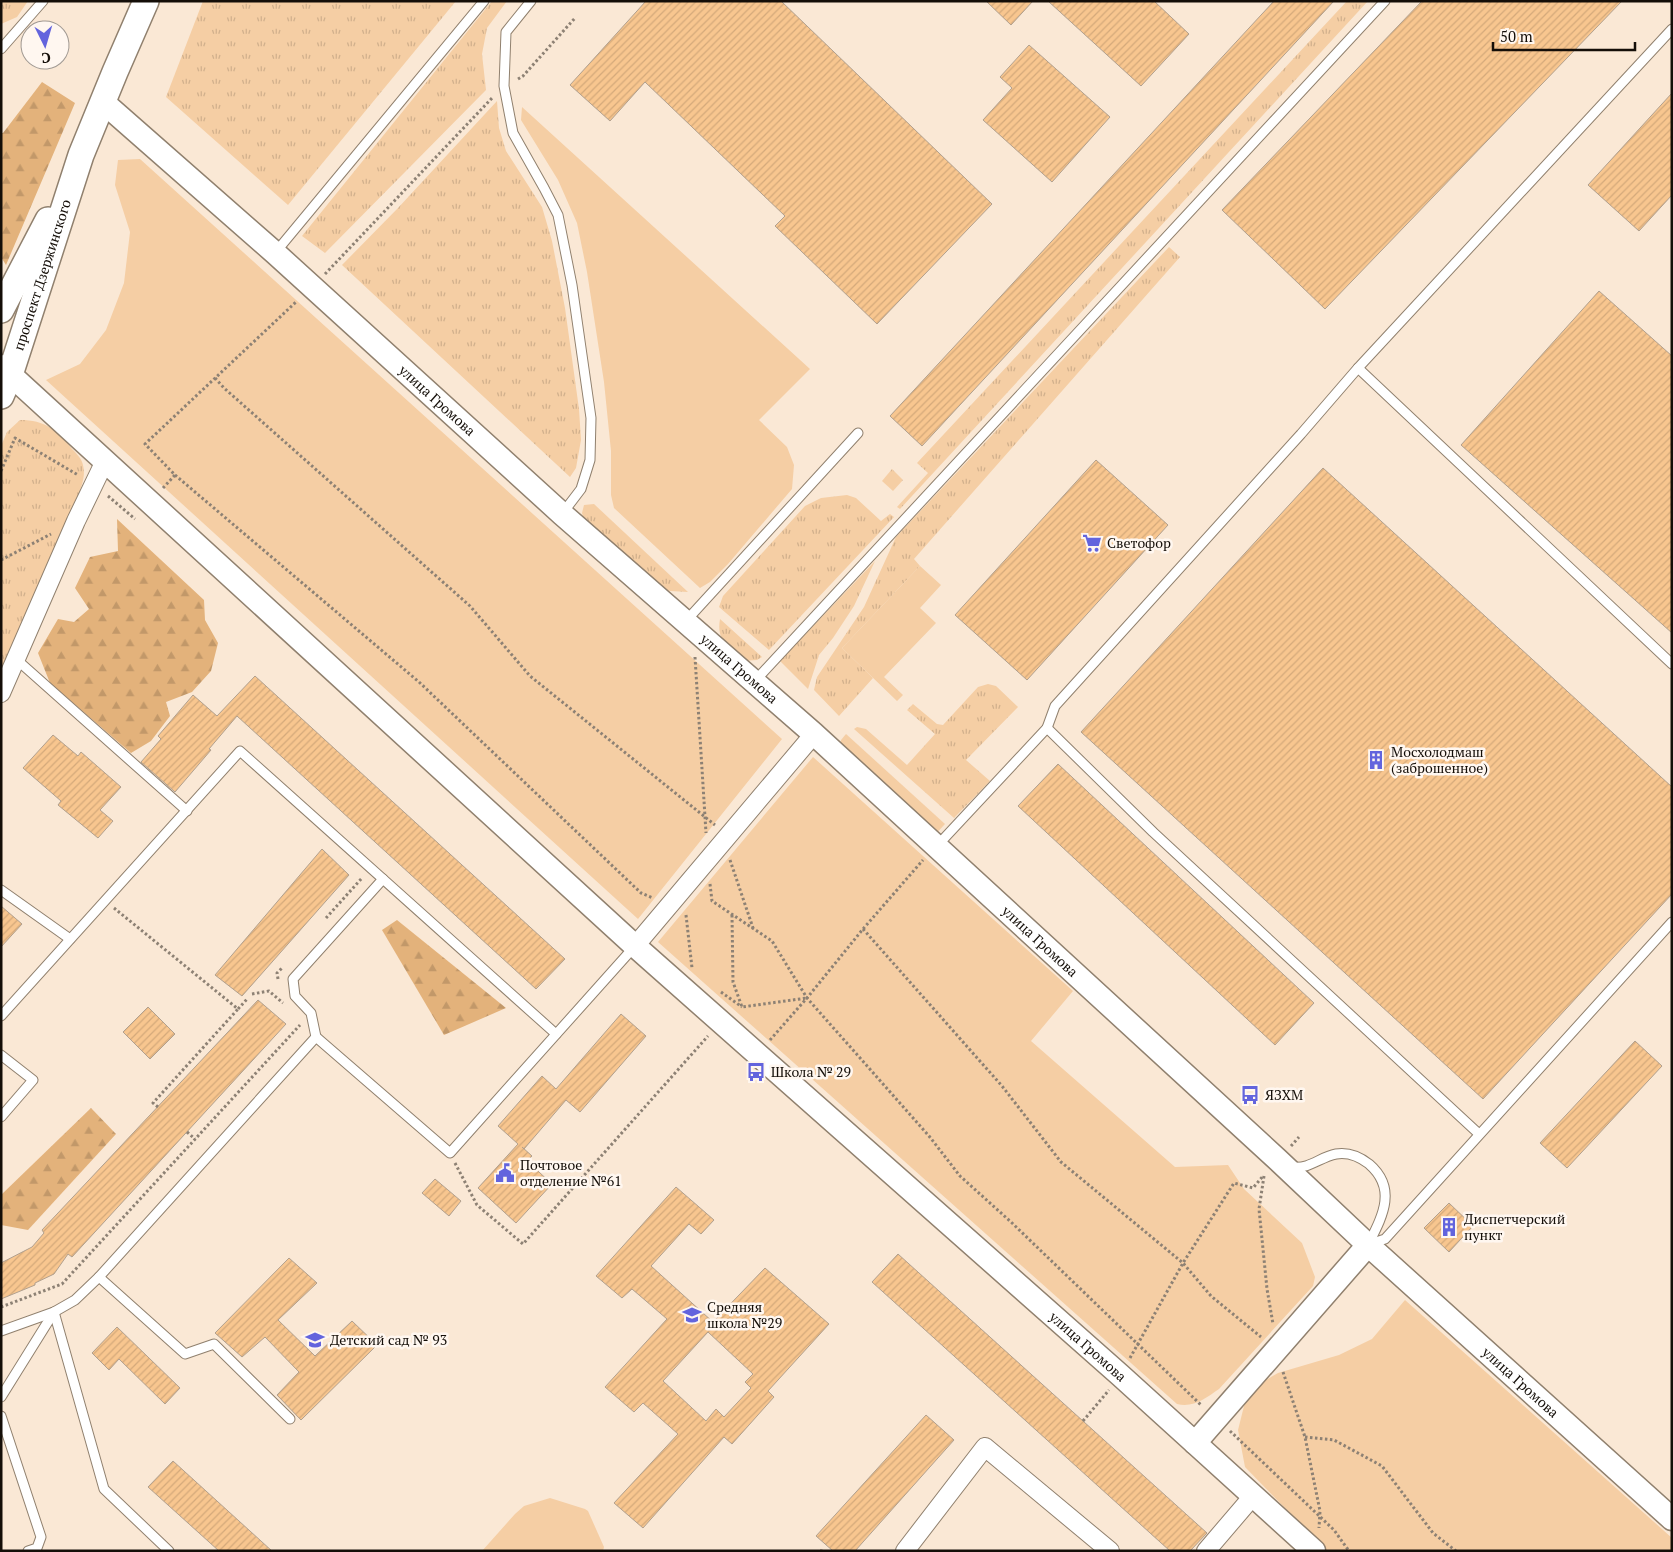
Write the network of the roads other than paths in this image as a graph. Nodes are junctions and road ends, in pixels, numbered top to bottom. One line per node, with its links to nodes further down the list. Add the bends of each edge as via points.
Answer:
1 (43, 1): 7 (lane)
2 (146, 1): 8 (main road, проспект Дзержинского)
3 (484, 1): 10 (lane)
4 (531, 1): 16 (lane, via 506,32 504,86 512,133 558,216 572,285 591,418 590,460 581,489)
5 (1385, 1): 20 (lane)
6 (1672, 29): 12 (lane)
7 (1, 49)
8 (103, 102): 9 (main road, проспект Дзержинского); 10 (street, улица Громова)
9 (81, 155): 11 (main road, проспект Дзержинского); 13 (main road, проспект Дзержинского)
10 (275, 253): 16 (street, улица Громова)
11 (1, 310)
12 (1358, 368): 19 (lane); 22 (lane, via 1054,706)
13 (4, 379): 15 (street, улица Громова)
14 (858, 433): 17 (lane)
15 (105, 461): 18 (street); 30 (street, улица Громова)
16 (562, 514): 17 (street, улица Громова)
17 (689, 626): 20 (street, улица Громова)
18 (16, 659): 21 (street); 24 (lane)
19 (1672, 664)
20 (754, 682): 23 (street, улица Громова)
21 (1, 693)
22 (1047, 728): 25 (lane); 36 (lane, via 1153,832)
23 (814, 734): 25 (street, улица Громова); 30 (street)
24 (186, 811): 26 (lane, via 240,751); 29 (lane)
25 (936, 847): 37 (street, улица Громова)
26 (383, 879): 32 (lane); 33 (lane, via 293,979 295,996 311,1013)
27 (1, 890): 29 (lane)
28 (1672, 922): 36 (lane)
29 (70, 939): 31 (lane)
30 (635, 946): 32 (lane); 45 (street, улица Громова)
31 (1, 1016)
32 (556, 1034): 33 (lane, via 450,1153)
33 (316, 1037): 39 (lane)
34 (1, 1055): 35 (lane, via 33,1080)
35 (1, 1117)
36 (1479, 1134): 38 (lane, via 1385,1239)
37 (1281, 1163): 38 (street, улица Громова); 38 (lane, via 1301,1168 1314,1165 1323,1158 1349,1154 1363,1159 1372,1167 1379,1174 1386,1197)
38 (1368, 1245): 45 (street); 47 (street, улица Громова)
39 (99, 1277): 40 (lane, via 75,1300); 44 (lane, via 185,1354 214,1344)
40 (54, 1312): 41 (lane); 42 (lane); 49 (lane, via 104,1489)
41 (1, 1331)
42 (1, 1398)
43 (1, 1416): 48 (lane, via 41,1537 37,1548)
44 (290, 1419)
45 (1195, 1443): 46 (street, улица Громова)
46 (1253, 1496): 52 (street); 53 (street, улица Громова)
47 (1672, 1519)
48 (28, 1551)
49 (169, 1551)
50 (905, 1551): 51 (street, via 985,1447)
51 (1110, 1551)
52 (1206, 1551)
53 (1314, 1551)

